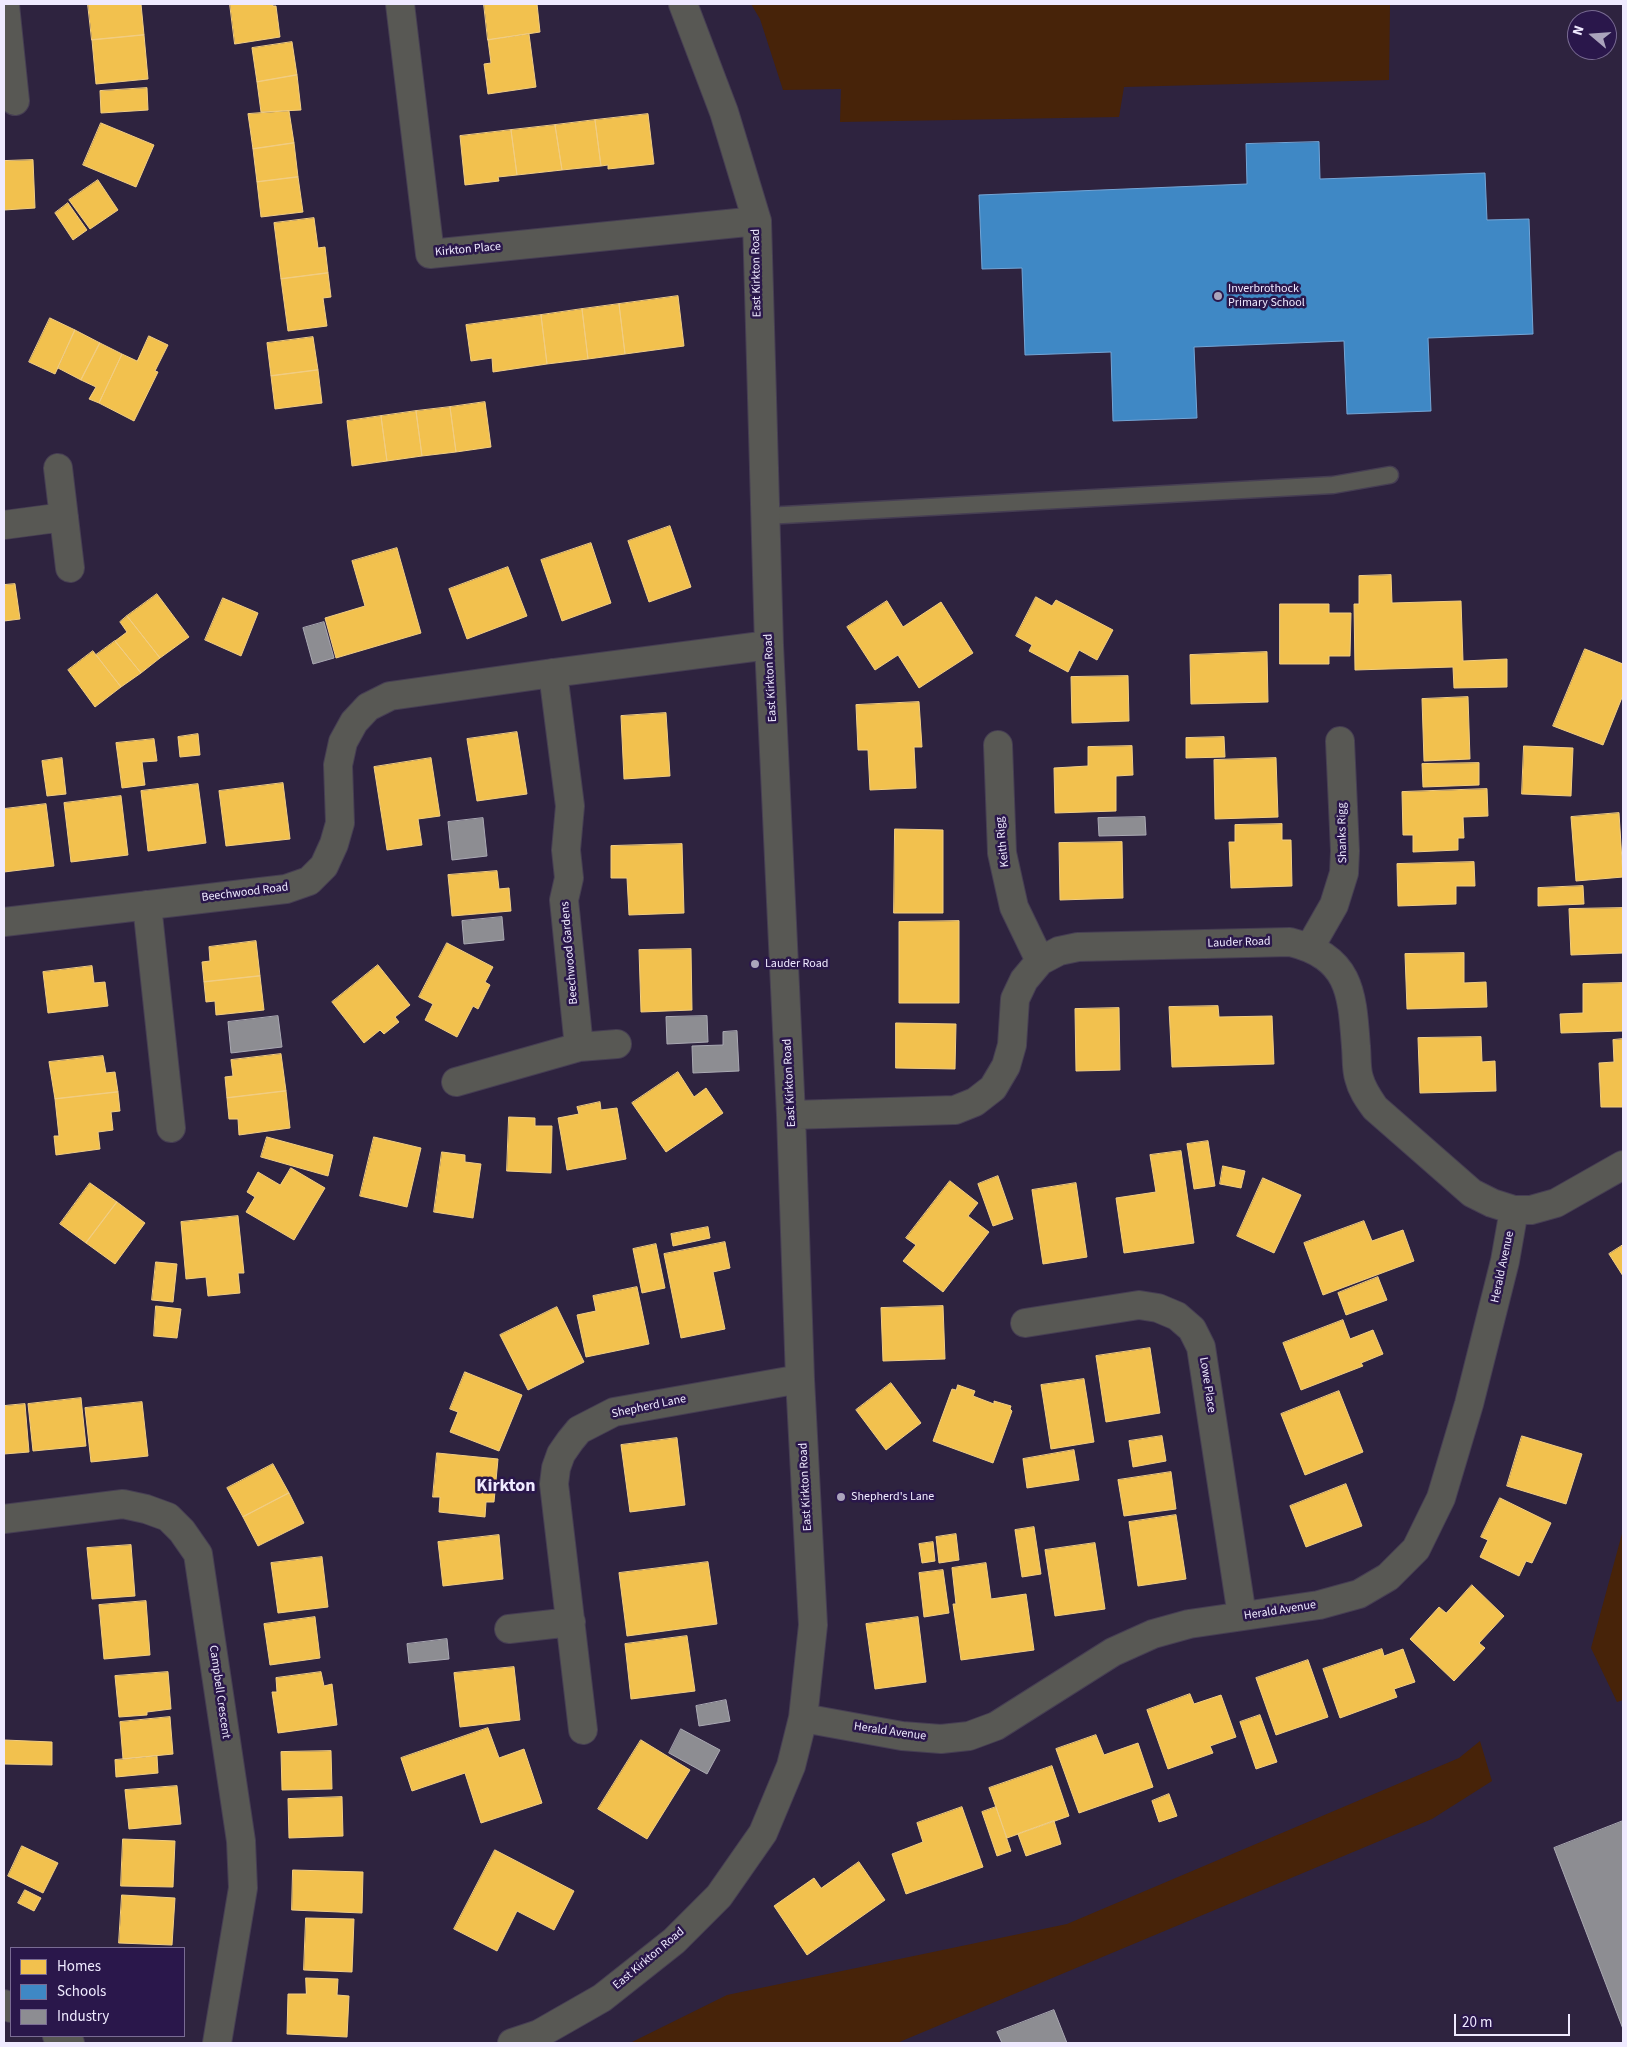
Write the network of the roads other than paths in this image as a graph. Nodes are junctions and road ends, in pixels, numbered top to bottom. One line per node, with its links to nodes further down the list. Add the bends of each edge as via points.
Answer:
1 (400, 4): 6 (street, Kirkton Place, via 430,254)
2 (683, 4): 6 (street, East Kirkton Road, via 724,112)
3 (5, 5): 4 (street)
4 (7, 54): 5 (street)
5 (16, 101)
6 (756, 221): 9 (street, East Kirkton Road)
7 (58, 468): 10 (street)
8 (1390, 474): 9 (lane, via 1334,486)
9 (765, 516): 13 (street, East Kirkton Road)
10 (64, 517): 11 (street); 12 (street)
11 (4, 525)
12 (70, 568)
13 (770, 645): 14 (street); 24 (street, East Kirkton Road)
14 (553, 672): 17 (street, Beechwood Road, via 390,696 368,707 354,722 343,742 338,765 340,822 324,866 310,882 286,888); 22 (street, Beechwood Gardens, via 570,806 566,850 569,878 564,900)
15 (1340, 741): 19 (street, Shanks Rigg, via 1346,852 1344,874 1334,905)
16 (998, 745): 20 (street, Keith Rigg, via 1002,853 1014,907)
17 (147, 905): 18 (street, Beechwood Road); 25 (street)
18 (4, 922)
19 (1310, 947): 20 (street, Lauder Road, via 1290,942 1078,947 1059,951); 27 (street, Lauder Road, via 1324,954 1336,966 1349,989 1358,1077 1365,1095 1375,1108 1472,1193)
20 (1040, 961): 24 (street, Lauder Road, via 1024,980 1015,999 1012,1045 1006,1066 993,1088 975,1102 954,1110)
21 (617, 1044): 22 (street)
22 (579, 1047): 23 (street)
23 (456, 1082)
24 (791, 1115): 29 (street, East Kirkton Road)
25 (172, 1128)
26 (1623, 1165): 27 (street, Lauder Road, via 1556,1203 1531,1210)
27 (1514, 1210): 31 (street, Herald Avenue, via 1506,1261 1469,1404 1441,1498 1416,1549 1388,1577 1359,1594 1319,1605)
28 (1025, 1323): 31 (street, Lowe Place, via 1139,1304 1177,1316 1192,1329 1201,1346)
29 (800, 1379): 32 (street, Shepherd Lane, via 614,1412 579,1430 561,1454 554,1484); 34 (street, East Kirkton Road, via 813,1625)
30 (4, 1519): 38 (street, Campbell Crescent, via 124,1504 168,1517 198,1554 241,1841 244,1888)
31 (1242, 1616): 34 (street, Herald Avenue, via 1189,1624 1152,1634 1113,1652 996,1726 969,1736 941,1739 902,1736)
32 (571, 1622): 33 (street); 35 (street, Shepherd Lane)
33 (509, 1629)
34 (803, 1718): 39 (street, East Kirkton Road, via 791,1766 763,1833 719,1896 674,1941 602,1998 539,2034)
35 (583, 1730)
36 (59, 2037): 37 (street)
37 (70, 2043)
38 (217, 2043)
39 (512, 2043)

